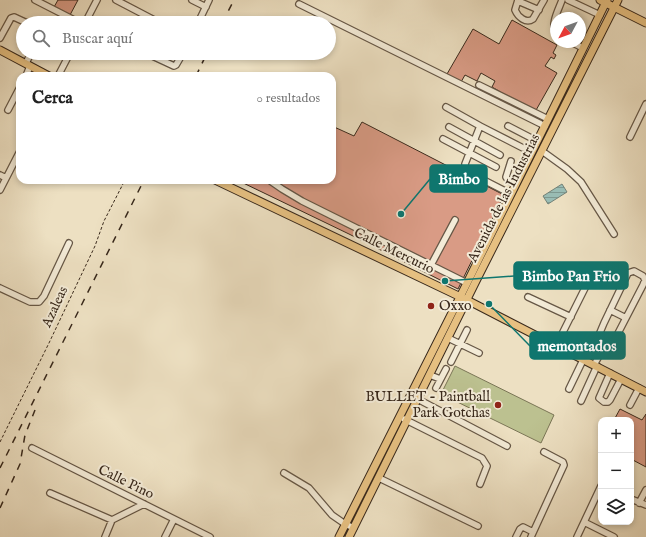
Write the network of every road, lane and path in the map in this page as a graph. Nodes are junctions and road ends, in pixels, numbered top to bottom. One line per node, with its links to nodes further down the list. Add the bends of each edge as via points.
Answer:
1 (35, 0): 17 (street)
2 (97, 0): 18 (street)
3 (116, 0): 19 (street)
4 (192, 0): 13 (street)
5 (210, 0): 13 (street)
6 (544, 0): 14 (street)
7 (562, 0): 15 (street)
8 (568, 0): 16 (street)
9 (518, 1): 14 (street); 14 (street, via 515,10 527,21)
10 (605, 1): 12 (main road); 16 (main road, Avenida de las Industrias)
11 (299, 4): 21 (street)
12 (616, 4): 24 (main road); 52 (main road, Avenida de las Industrias)
13 (206, 7): 20 (street)
14 (539, 10)
15 (558, 12)
16 (600, 15): 26 (main road, Avenida de las Industrias)
17 (66, 16)
18 (89, 16)
19 (147, 16)
20 (202, 16)
21 (323, 16)
22 (16, 18): 25 (street, via 8,21)
23 (336, 22): 47 (street)
24 (646, 23)
25 (0, 38)
26 (586, 42)
27 (583, 48): 44 (main road, Avenida de las Industrias)
28 (0, 50): 29 (main road)
29 (16, 59)
30 (19, 60): 35 (main road)
31 (29, 60): 35 (street)
32 (66, 60): 38 (street)
33 (160, 60): 34 (street, via 174,66)
34 (179, 60)
35 (28, 65): 36 (street); 37 (main road)
36 (27, 72)
37 (41, 72)
38 (60, 72)
39 (479, 85): 44 (street)
40 (16, 95): 43 (street)
41 (646, 104): 49 (street)
42 (446, 107): 45 (street)
43 (8, 110)
44 (548, 119): 47 (main road, Avenida de las Industrias)
45 (480, 126): 53 (street); 54 (street)
46 (508, 126): 51 (street)
47 (545, 126): 51 (main road, Avenida de las Industrias)
48 (448, 127): 53 (street)
49 (630, 137)
50 (443, 138): 56 (street)
51 (539, 138): 52 (main road); 66 (main road, Avenida de las Industrias)
52 (548, 139): 55 (main road, Avenida de las Industrias)
53 (474, 141): 56 (street); 57 (street)
54 (523, 148)
55 (542, 151): 70 (street, via 581,182); 74 (main road, Avenida de las Industrias)
56 (470, 153): 60 (street); 68 (street, via 465,165 467,171)
57 (500, 154)
58 (16, 159): 62 (street)
59 (511, 161): 66 (street, via 506,176 509,181)
60 (496, 167)
61 (0, 175): 62 (street)
62 (6, 178): 67 (street)
63 (123, 184): 107 (path, Azaleas)
64 (223, 184): 77 (main road, Calle Mercurio)
65 (274, 184): 72 (street, via 302,201)
66 (516, 184): 68 (main road, Avenida de las Industrias)
67 (0, 190)
68 (511, 194): 74 (main road, Avenida de las Industrias)
69 (455, 220): 72 (street)
70 (614, 234)
71 (69, 243): 76 (street, via 39,302 30,302)
72 (432, 265): 75 (street)
73 (592, 274): 81 (street)
74 (475, 276): 75 (main road, Avenida de las Industrias); 79 (main road, Avenida de las Industrias)
75 (467, 283): 77 (main road, Avenida de las Industrias)
76 (0, 288)
77 (460, 297): 79 (main road, Calle Mercurio); 101 (main road, Avenida de las Industrias)
78 (528, 297): 81 (street)
79 (467, 300): 84 (main road, Avenida de las Industrias); 86 (main road, Calle Mercurio)
80 (610, 310): 82 (street); 82 (street, via 628,273 640,273 644,278 643,285); 88 (street, via 595,345)
81 (571, 317): 86 (street)
82 (626, 318): 88 (street, via 608,350)
83 (467, 330): 85 (street)
84 (448, 338): 85 (street); 94 (main road, Avenida de las Industrias)
85 (460, 344): 87 (street); 90 (street)
86 (556, 346): 89 (main road, Calle Mercurio)
87 (479, 353)
88 (599, 356): 91 (street)
89 (583, 360): 91 (main road, Calle Mercurio); 99 (street)
90 (451, 362)
91 (596, 366): 93 (main road, Calle Mercurio); 103 (street)
92 (446, 369): 95 (street)
93 (610, 373): 96 (main road, Calle Mercurio); 96 (street, via 599,398 604,402 610,400)
94 (430, 374): 95 (street); 102 (main road, Avenida de las Industrias)
95 (440, 379): 97 (street)
96 (621, 379): 98 (main road, Calle Mercurio)
97 (436, 388)
98 (639, 388): 100 (main road, Calle Mercurio); 104 (street)
99 (569, 389)
100 (646, 392)
101 (410, 395): 102 (street); 105 (main road, Avenida de las Industrias)
102 (417, 399): 106 (main road, Avenida de las Industrias); 108 (street)
103 (581, 401)
104 (630, 405)
105 (399, 416): 106 (street); 113 (main road, Avenida de las Industrias)
106 (407, 420): 112 (main road, Avenida de las Industrias); 114 (street, via 482,458 487,466)
107 (0, 442)
108 (507, 446)
109 (32, 448): 121 (street, Calle Pino)
110 (544, 452): 129 (street, via 558,458 564,465)
111 (284, 473): 126 (street, via 310,488 327,510)
112 (378, 478): 115 (main road, Avenida de las Industrias); 127 (street)
113 (365, 484): 115 (main road); 126 (main road, Avenida de las Industrias)
114 (480, 484)
115 (373, 488): 128 (main road, Avenida de las Industrias)
116 (600, 489): 125 (street)
117 (646, 490): 120 (street)
118 (50, 493): 124 (street)
119 (634, 500): 120 (street)
120 (640, 503): 122 (street)
121 (144, 504): 123 (street, Calle Pino); 124 (street)
122 (646, 506)
123 (174, 519): 131 (street); 132 (street, Calle Pino)
124 (112, 520): 130 (street)
125 (584, 522): 136 (street); 137 (street)
126 (345, 524): 128 (street); 133 (main road, Avenida de las Industrias)
127 (478, 526)
128 (354, 528): 134 (main road, Avenida de las Industrias)
129 (532, 534): 135 (street, via 523,528)
130 (105, 537)
131 (165, 537)
132 (210, 537)
133 (339, 537)
134 (349, 537)
135 (516, 537)
136 (577, 537)
137 (614, 537)

